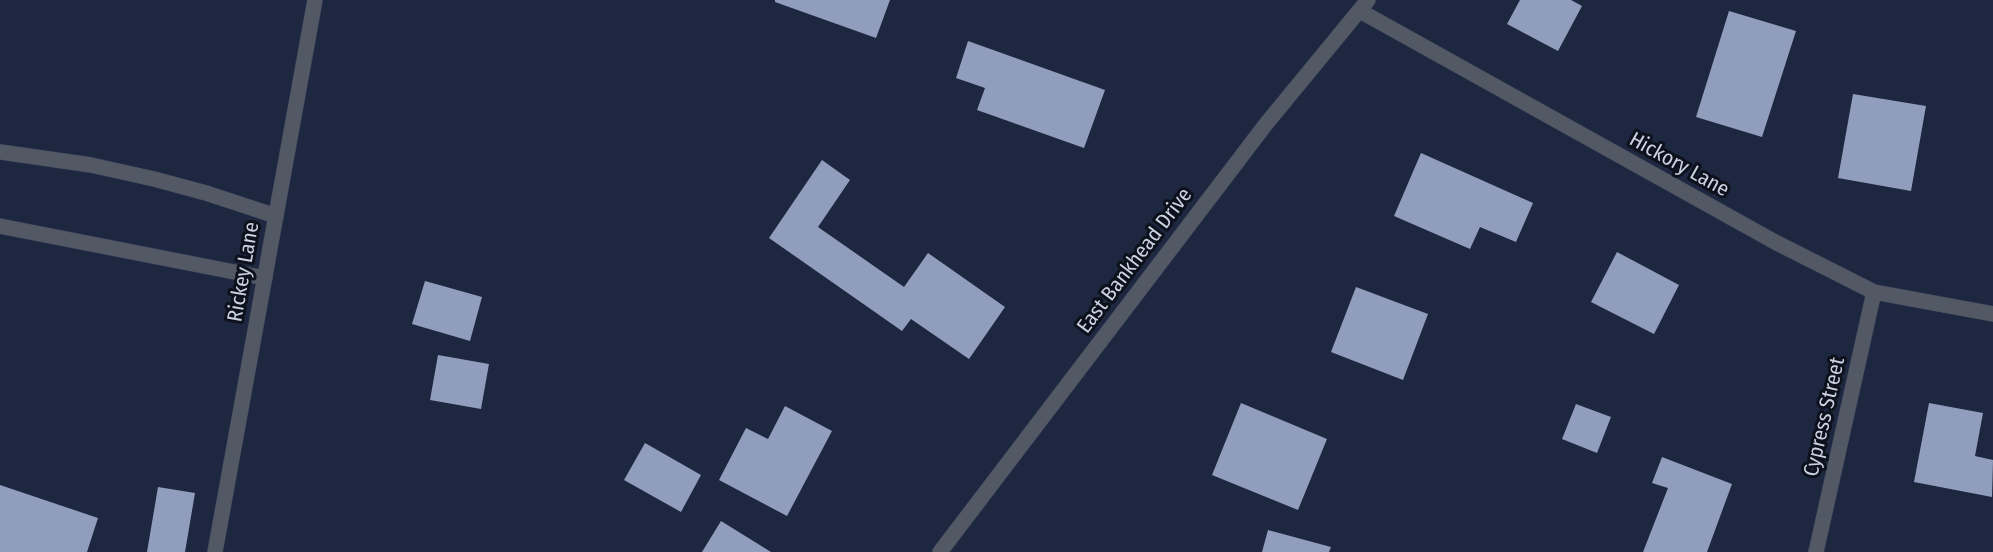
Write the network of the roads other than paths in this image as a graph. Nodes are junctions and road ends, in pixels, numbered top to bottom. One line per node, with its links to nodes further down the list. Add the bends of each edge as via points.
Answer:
1 (315, 0): 4 (street, Rickey Lane)
2 (1364, 5): 7 (street, Hickory Lane, via 1774,242); 10 (street, East Bankhead Drive, via 1266,124)
3 (0, 152): 4 (street, via 154,179)
4 (276, 216): 6 (street, Rickey Lane)
5 (0, 226): 6 (street)
6 (265, 278): 9 (street, Rickey Lane)
7 (1874, 292): 8 (street, Hickory Lane); 11 (street, Cypress Street)
8 (1993, 314)
9 (215, 552)
10 (939, 552)
11 (1816, 552)

